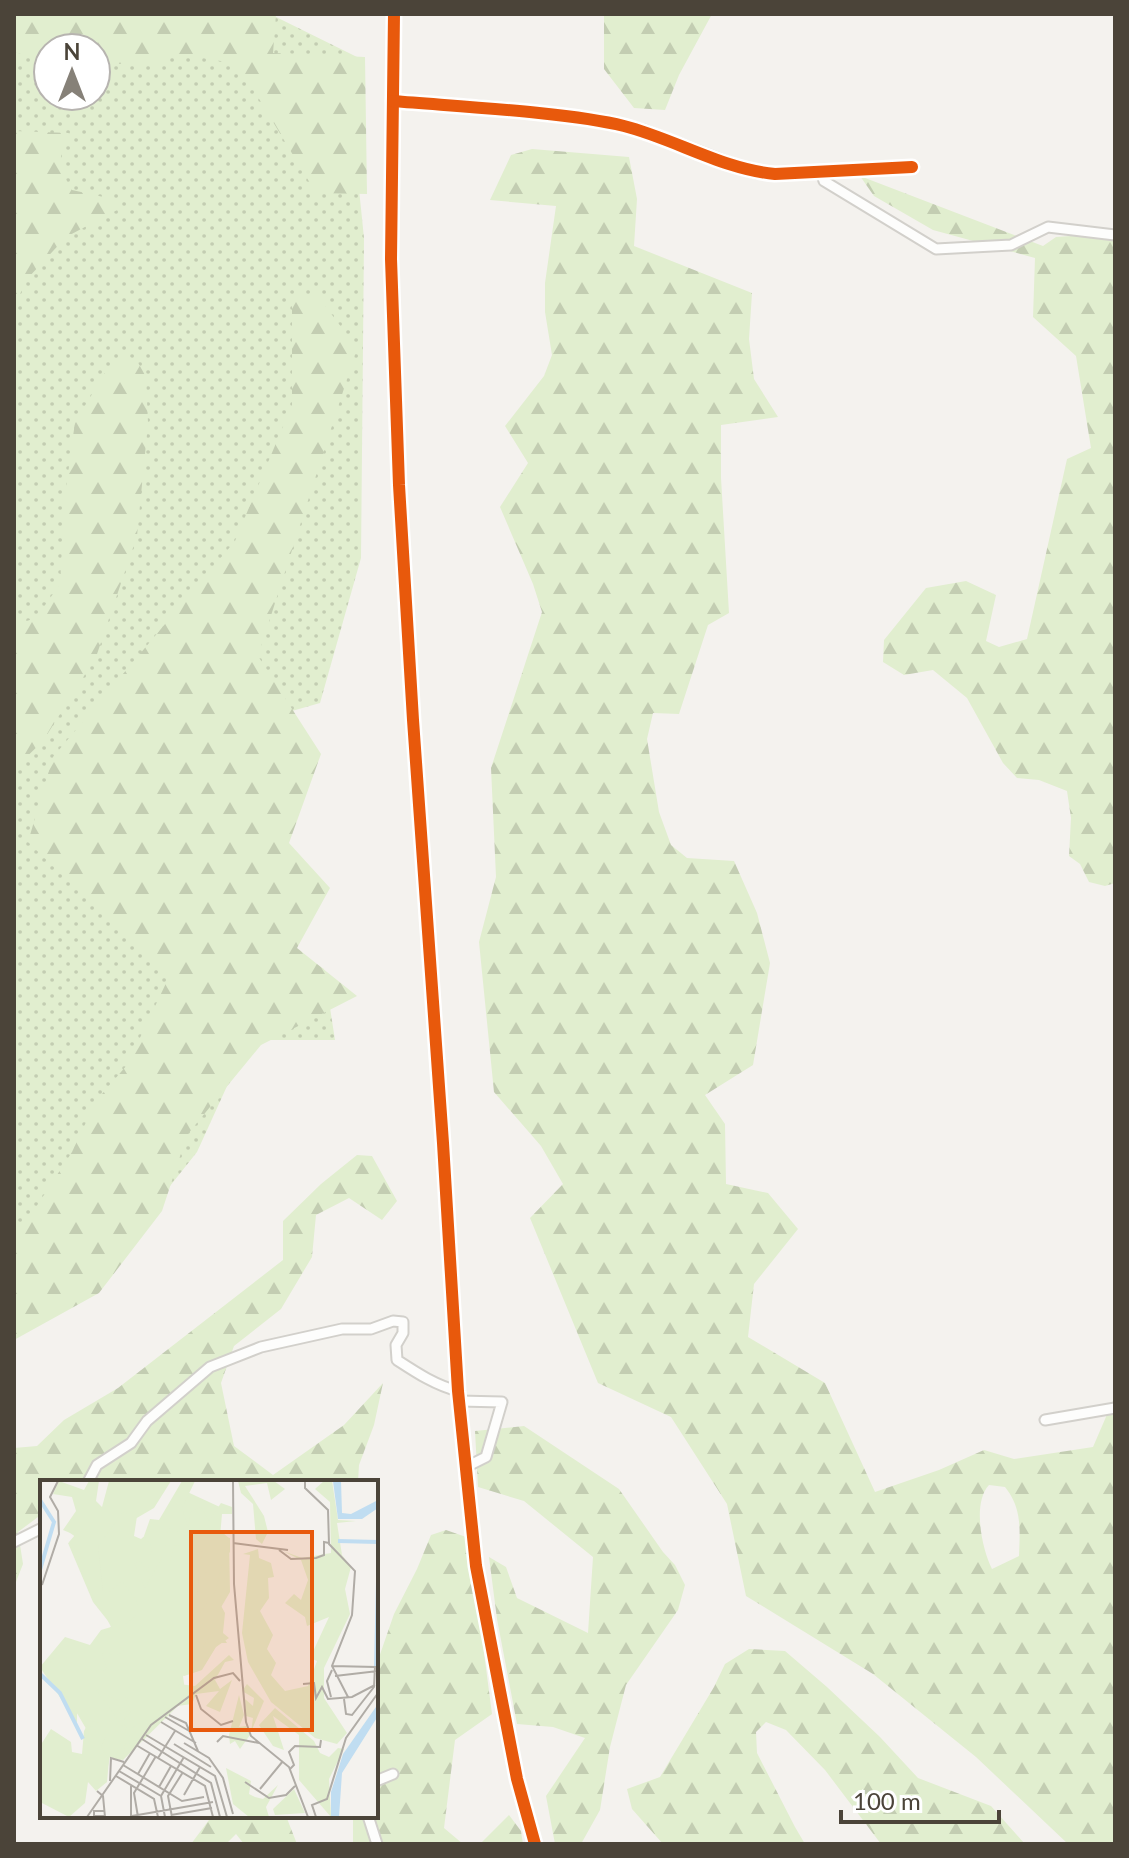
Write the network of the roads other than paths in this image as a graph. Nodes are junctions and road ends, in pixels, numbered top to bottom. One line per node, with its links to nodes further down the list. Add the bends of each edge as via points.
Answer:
1 (394, 14): 2 (street)
2 (393, 101): 4 (street, via 604,121 757,172); 6 (street, via 391,259 399,485)
3 (912, 167): 4 (street)
4 (821, 172): 5 (street, via 824,181 936,249 1011,245 1048,227)
5 (1115, 235)
6 (459, 1396): 9 (street); 9 (street, via 502,1402 486,1457); 10 (street, via 397,1360 403,1322 261,1347 210,1367 147,1421 131,1443 97,1465)
7 (1115, 1408): 8 (street)
8 (1045, 1420)
9 (466, 1467): 17 (street, via 476,1566 517,1779)
10 (89, 1480)
11 (40, 1529): 12 (street)
12 (14, 1542)
13 (393, 1774): 14 (street)
14 (378, 1780)
15 (369, 1818): 16 (street)
16 (377, 1844)
17 (535, 1844)

